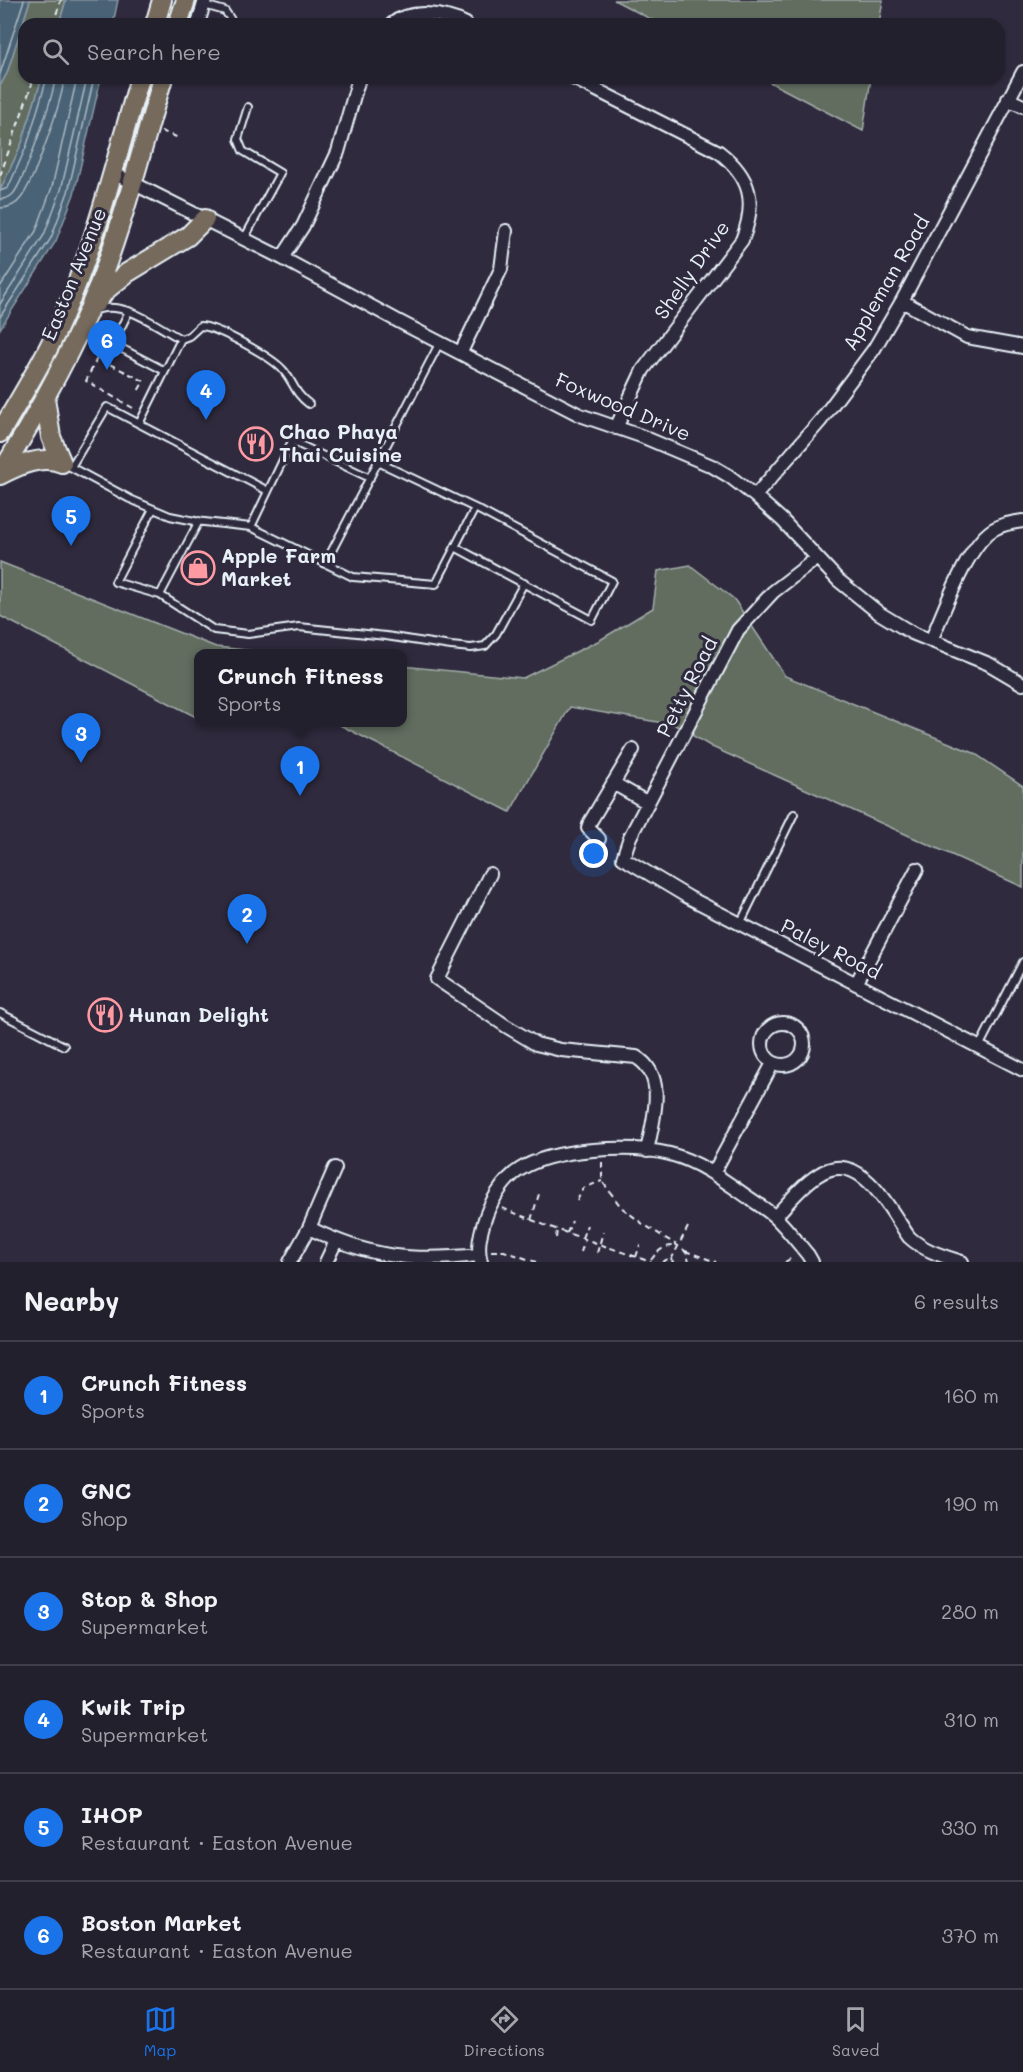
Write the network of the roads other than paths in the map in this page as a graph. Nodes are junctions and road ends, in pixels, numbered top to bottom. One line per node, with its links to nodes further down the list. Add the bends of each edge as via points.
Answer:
1 (162, 0): 3 (main road)
2 (198, 2): 4 (main road); 5 (street); 6 (lane, via 225,11)
3 (157, 18)
4 (183, 18)
5 (198, 18)
6 (230, 18)
7 (407, 18): 8 (street)
8 (449, 18)
9 (1023, 72): 14 (street, Appleman Road)
10 (138, 84): 17 (main road, Easton Avenue)
11 (163, 84): 18 (main road, Easton Avenue)
12 (357, 84): 22 (street, via 338,152 303,226)
13 (585, 84): 34 (street, Shelly Drive, via 718,152 741,172 748,192 749,221 742,240 644,370)
14 (1008, 99): 16 (street); 23 (street, Appleman Road)
15 (248, 106): 21 (lane, via 238,139 243,151 280,173)
16 (1023, 106)
17 (113, 172): 18 (street, Foxwood Drive); 35 (main road, Easton Avenue, via 90,249 55,336)
18 (133, 182): 19 (street, Foxwood Drive); 25 (main road, Easton Avenue)
19 (205, 219): 21 (street, Foxwood Drive); 25 (main road, via 188,236 105,291)
20 (506, 231): 29 (street, via 501,269)
21 (244, 239): 22 (street, Foxwood Drive)
22 (282, 258): 27 (street, Foxwood Drive)
23 (902, 301): 28 (street, via 967,337); 41 (street, Appleman Road, via 873,349 821,420)
24 (129, 311): 25 (lane, via 112,307); 26 (lane); 30 (lane, via 113,344)
25 (87, 313): 31 (main road, Easton Avenue)
26 (181, 339): 30 (lane); 32 (lane, via 204,326 245,345 278,364 295,392)
27 (440, 342): 29 (street, Foxwood Drive); 36 (lane)
28 (1023, 347)
29 (461, 352): 34 (street, Foxwood Drive, via 580,415)
30 (165, 371): 33 (lane)
31 (45, 398): 37 (main road, via 51,437); 38 (main road, Easton Avenue)
32 (309, 404)
33 (139, 424): 37 (lane, via 107,407); 40 (lane)
34 (616, 428): 41 (street, Foxwood Drive, via 712,466)
35 (0, 433)
36 (378, 462): 39 (lane); 42 (lane)
37 (66, 465): 38 (main road, via 54,459 31,462); 43 (lane)
38 (0, 475)
39 (370, 478): 40 (lane, via 292,441); 49 (lane)
40 (268, 491): 46 (lane)
41 (755, 496): 48 (street, Foxwood Drive)
42 (474, 508): 47 (lane); 50 (lane, via 612,581 592,621)
43 (153, 509): 44 (lane); 51 (lane, via 116,582)
44 (199, 521): 46 (lane); 51 (lane)
45 (1023, 521): 52 (street, via 995,528 983,537 966,561)
46 (251, 527): 49 (lane)
47 (455, 547): 49 (lane, via 436,584 367,579 343,574); 50 (lane)
48 (817, 558): 52 (street, Foxwood Drive, via 879,613); 56 (street, Petty Road, via 773,592 738,630)
49 (325, 564)
50 (524, 583): 51 (lane, via 496,634 485,646 471,648 299,627 248,634 214,630)
51 (160, 595)
52 (931, 641): 53 (street, Foxwood Drive, via 989,664)
53 (1023, 684)
54 (633, 750): 55 (street)
55 (613, 783): 56 (street); 58 (street, via 588,828)
56 (648, 803): 59 (street, Petty Road)
57 (794, 814): 62 (lane)
58 (599, 839)
59 (623, 858): 62 (street, Paley Road)
60 (917, 869): 64 (street)
61 (490, 874): 70 (street, via 437,979 536,1044 636,1057 647,1064 656,1102)
62 (740, 924): 64 (street, Paley Road)
63 (1023, 962): 67 (lane)
64 (856, 984): 67 (street, Paley Road)
65 (0, 1013): 66 (lane)
66 (64, 1046)
67 (979, 1047): 69 (street, Paley Road)
68 (773, 1063): 72 (street)
69 (1023, 1070)
70 (647, 1151): 72 (street, via 671,1154); 76 (street, via 603,1150 543,1159 519,1170 486,1214)
71 (336, 1168): 74 (street)
72 (714, 1172): 73 (street)
73 (775, 1216): 79 (street); 80 (street, via 817,1176 830,1168 843,1167 860,1173 872,1184 917,1244)
74 (309, 1228): 75 (street); 77 (street)
75 (336, 1241): 76 (street, via 396,1259 426,1262); 78 (street)
76 (479, 1256)
77 (290, 1262)
78 (326, 1262)
79 (812, 1262)
80 (962, 1262)

